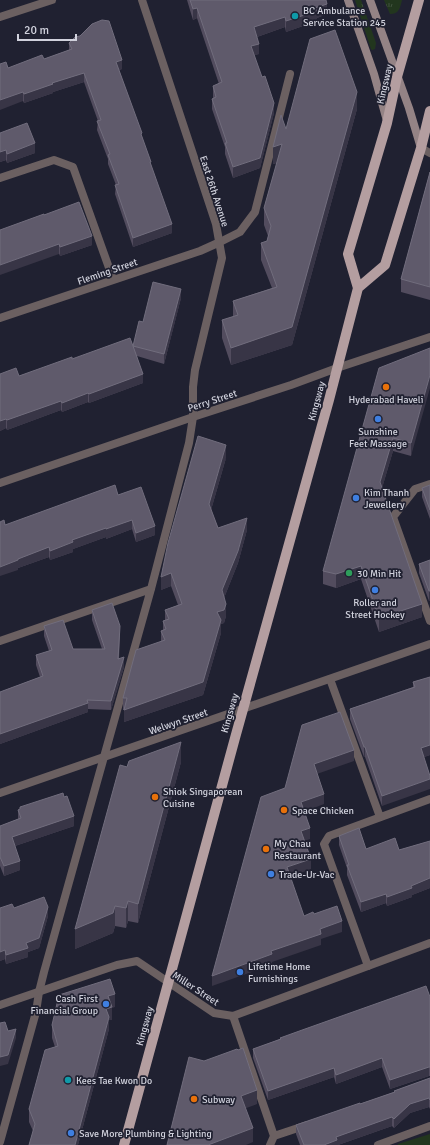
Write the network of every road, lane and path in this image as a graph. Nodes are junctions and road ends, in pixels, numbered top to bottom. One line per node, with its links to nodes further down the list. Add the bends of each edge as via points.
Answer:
1 (52, 0): 6 (street)
2 (142, 0): 14 (street, East 26th Avenue)
3 (348, 0): 10 (main road)
4 (370, 0): 8 (main road)
5 (419, 0): 8 (main road, Kingsway)
6 (0, 17)
7 (290, 74): 14 (street, Fleming Street, via 255,212 240,232)
8 (397, 77): 10 (main road, Kingsway); 11 (main road)
9 (430, 111): 11 (main road)
10 (388, 123): 16 (main road, Kingsway, via 348,254)
11 (420, 148): 12 (street); 16 (main road, via 385,265)
12 (430, 153)
13 (0, 178): 15 (street, via 54,160 73,167)
14 (220, 242): 15 (street, Fleming Street); 20 (street, East 26th Avenue, via 222,258 195,370)
15 (113, 279): 17 (street, Fleming Street)
16 (358, 288): 19 (main road, Kingsway)
17 (0, 318)
18 (430, 337): 19 (street, Perry Street)
19 (337, 368): 20 (street, Perry Street); 28 (main road, Kingsway)
20 (193, 417): 21 (street, Perry Street); 23 (street, East 26th Avenue, via 189,443)
21 (0, 483)
22 (430, 484): 24 (street, via 415,489 393,518)
23 (151, 589): 25 (street); 29 (street, East 26th Avenue)
24 (430, 622)
25 (0, 641)
26 (430, 644): 27 (street, Welwyn Street)
27 (330, 679): 28 (street, Welwyn Street); 32 (street)
28 (243, 709): 29 (street, Welwyn Street); 35 (main road, Kingsway)
29 (104, 756): 30 (street, Welwyn Street); 36 (street, East 26th Avenue)
30 (0, 793)
31 (430, 799): 32 (street)
32 (380, 817): 34 (street, via 329,836 324,844)
33 (430, 943): 34 (street)
34 (368, 966): 38 (street)
35 (169, 982): 36 (street, Miller Street, via 137,961 117,965); 38 (street, Miller Street, via 214,1013); 44 (main road, Kingsway)
36 (39, 992): 37 (street, Miller Street); 42 (street, East 26th Avenue, via 36,1012)
37 (0, 1005)
38 (233, 1016): 41 (street)
39 (311, 1123): 41 (street)
40 (430, 1126): 43 (street)
41 (274, 1136): 45 (street)
42 (0, 1142)
43 (383, 1144)
44 (124, 1145)
45 (270, 1145)

